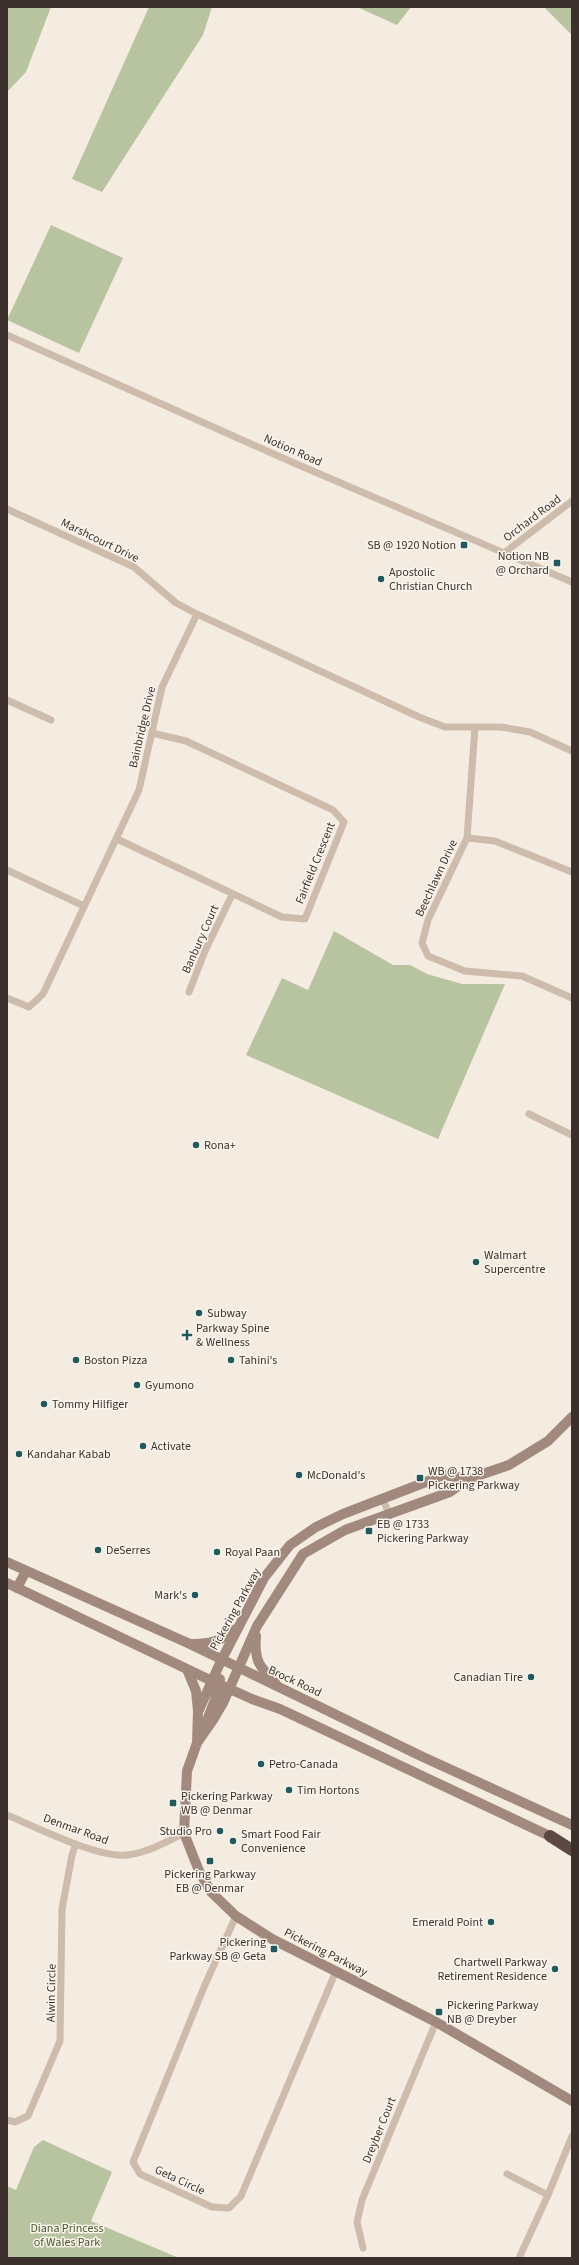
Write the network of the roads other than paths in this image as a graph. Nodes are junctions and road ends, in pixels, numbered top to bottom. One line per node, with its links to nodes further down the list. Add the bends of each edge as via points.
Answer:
1 (7, 335): 4 (street, Notion Road, via 294,463)
2 (572, 501): 4 (street, Orchard Road)
3 (7, 509): 6 (street, Marshcourt Drive, via 134,567 176,603)
4 (504, 552): 5 (street, Notion Road)
5 (572, 582)
6 (197, 614): 9 (street, via 419,718 445,726); 10 (street, Bainbridge Drive, via 162,687)
7 (7, 700): 8 (street)
8 (51, 720)
9 (475, 727): 11 (street, via 501,727 530,732); 12 (street, Beechlawn Drive)
10 (152, 733): 13 (street, Bainbridge Drive, via 139,790); 16 (street, Fairfield Crescent, via 186,741 218,755 333,810 344,822 305,919 282,917)
11 (572, 751)
12 (467, 838): 15 (street, via 495,841); 20 (street, Beechlawn Drive, via 428,920 422,943 428,956 464,971 522,976)
13 (117, 839): 16 (street, Fairfield Crescent); 17 (street, Bainbridge Drive)
14 (7, 870): 17 (street)
15 (572, 872)
16 (232, 895): 18 (street, Banbury Court)
17 (84, 906): 19 (street, Bainbridge Drive, via 43,994 29,1007)
18 (189, 992)
19 (7, 998)
20 (572, 998)
21 (529, 1114): 22 (street)
22 (572, 1135)
23 (572, 1417): 24 (street, Pickering Parkway, via 548,1441 509,1466)
24 (468, 1479): 25 (street, Pickering Parkway, via 444,1475); 26 (street, Pickering Parkway, via 450,1492)
25 (383, 1500): 26 (street); 32 (street, Pickering Parkway, via 316,1527 290,1545 264,1578)
26 (389, 1513): 31 (street, Pickering Parkway, via 345,1530 303,1554)
27 (7, 1562): 28 (street, Brock Road)
28 (26, 1571): 30 (street); 33 (street, Brock Road)
29 (7, 1583): 30 (street)
30 (17, 1588): 35 (street)
31 (257, 1626): 36 (street, Pickering Parkway); 38 (street, via 254,1653 260,1667)
32 (239, 1627): 33 (street, via 224,1639 210,1644); 34 (street, Pickering Parkway)
33 (190, 1644): 34 (street, Brock Road)
34 (221, 1661): 36 (street, Brock Road); 37 (street, Pickering Parkway)
35 (187, 1669): 37 (street); 39 (street, via 196,1691)
36 (238, 1670): 37 (street, Pickering Parkway); 38 (street, Brock Road)
37 (220, 1685): 39 (street, Pickering Parkway); 40 (street, Pickering Parkway, via 214,1720); 44 (street, via 280,1709)
38 (278, 1687): 42 (street, Brock Road)
39 (198, 1712): 40 (street, Pickering Parkway)
40 (197, 1743): 43 (street, Pickering Parkway, via 188,1771)
41 (7, 1815): 45 (street, Denmar Road)
42 (572, 1825)
43 (184, 1833): 45 (street, Denmar Road, via 149,1850 126,1855); 48 (street, Pickering Parkway, via 191,1855 211,1892)
44 (550, 1836): 46 (street); 47 (highway)
45 (76, 1844): 52 (street, Alwin Circle, via 62,1909 60,2041 28,2116 15,2122)
46 (572, 1846)
47 (572, 1850)
48 (236, 1916): 49 (street, Pickering Parkway, via 272,1939); 49 (street, Geta Circle, via 204,1987 133,2162 140,2174 212,2207 229,2208 241,2196)
49 (336, 1971): 50 (street, Pickering Parkway)
50 (436, 2022): 51 (street, Pickering Parkway); 56 (street, Dreyber Court, via 362,2200 357,2222)
51 (572, 2101)
52 (7, 2120)
53 (572, 2136): 55 (street)
54 (507, 2174): 55 (street)
55 (548, 2195): 57 (street)
56 (364, 2248)
57 (519, 2258)

